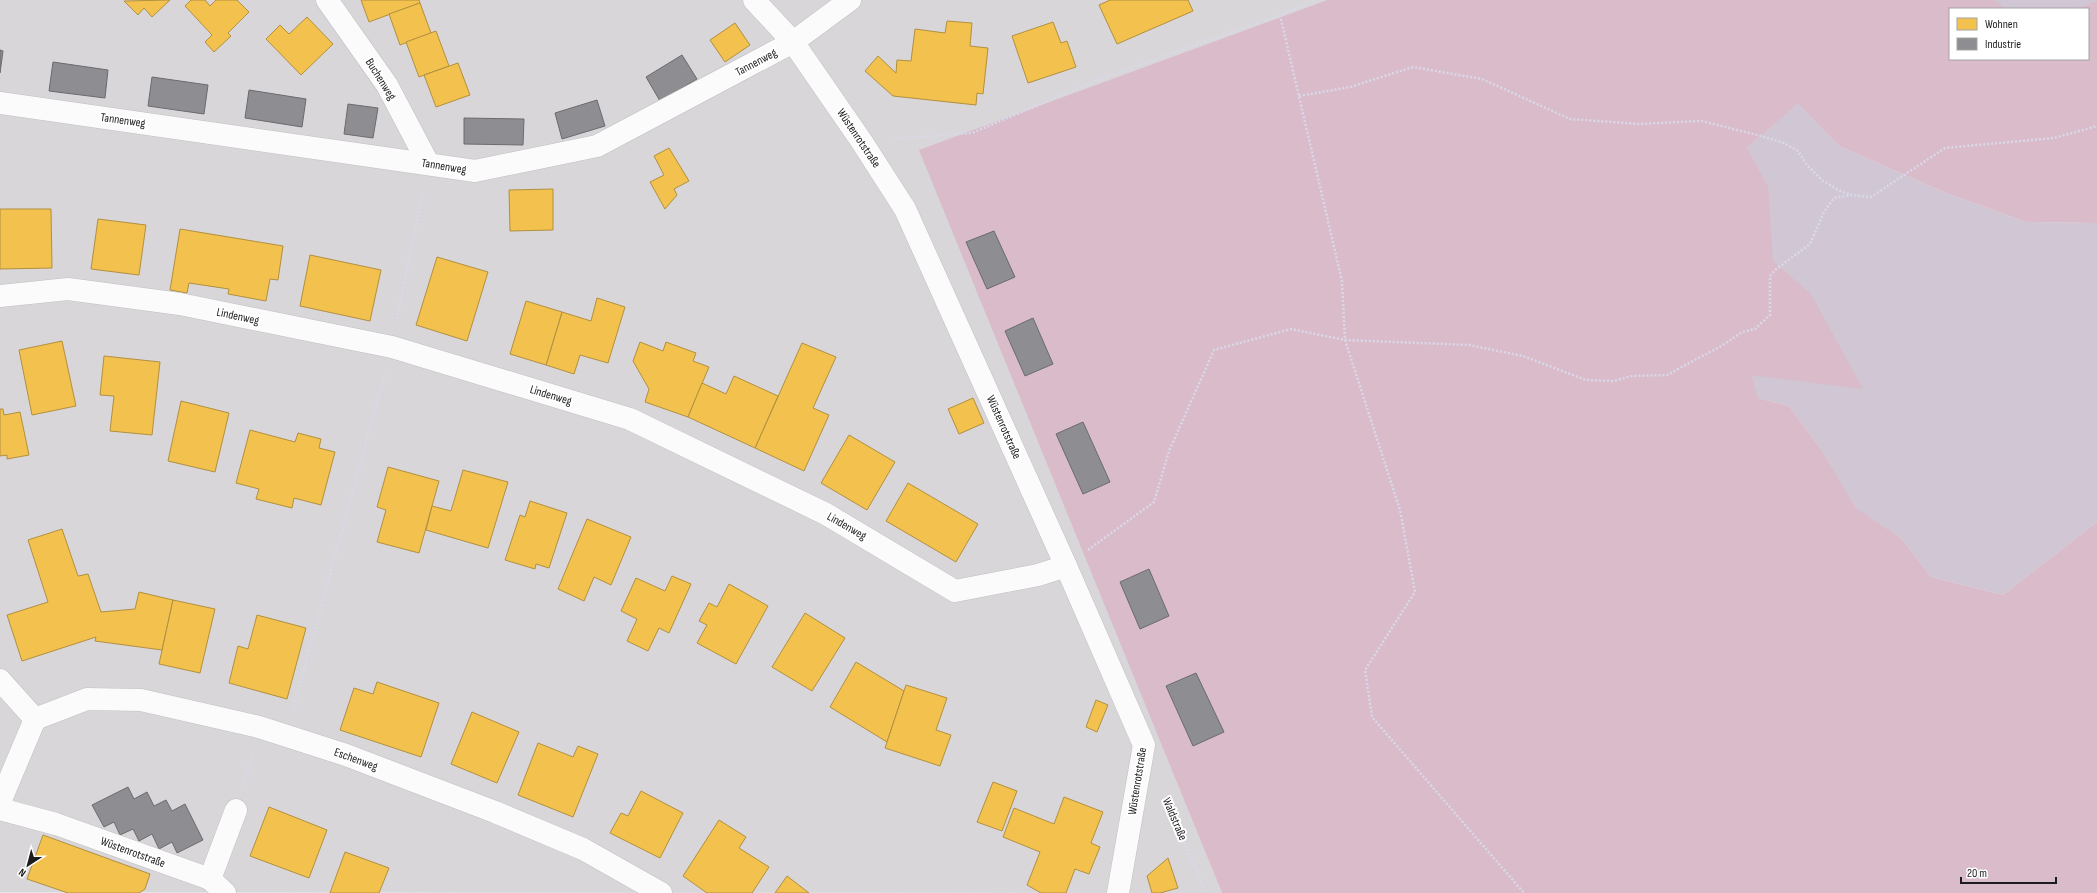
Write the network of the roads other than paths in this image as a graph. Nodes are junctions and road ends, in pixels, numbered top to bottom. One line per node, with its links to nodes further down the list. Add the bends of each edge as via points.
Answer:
1 (327, 0): 6 (street, Buchenweg, via 387,85)
2 (754, 0): 4 (street, Wüstenrotstraße)
3 (850, 0): 4 (street, Tannenweg)
4 (793, 42): 6 (street, Tannenweg, via 597,146 475,171); 8 (street, Wüstenrotstraße, via 905,209)
5 (0, 103): 6 (street, Tannenweg)
6 (428, 163)
7 (0, 296): 8 (street, Lindenweg, via 68,289 180,304 392,347 630,419 826,514 955,590 1038,575)
8 (1066, 566): 16 (street, Wüstenrotstraße, via 1144,745)
9 (0, 680): 10 (street)
10 (35, 719): 11 (street); 15 (street, Eschenweg, via 87,699 141,700 259,727 346,755 577,846)
11 (0, 802)
12 (0, 809): 14 (street, Wüstenrotstraße, via 56,824)
13 (236, 810): 14 (street, Wüstenrotstraße)
14 (218, 886)
15 (661, 893)
16 (1118, 893)

